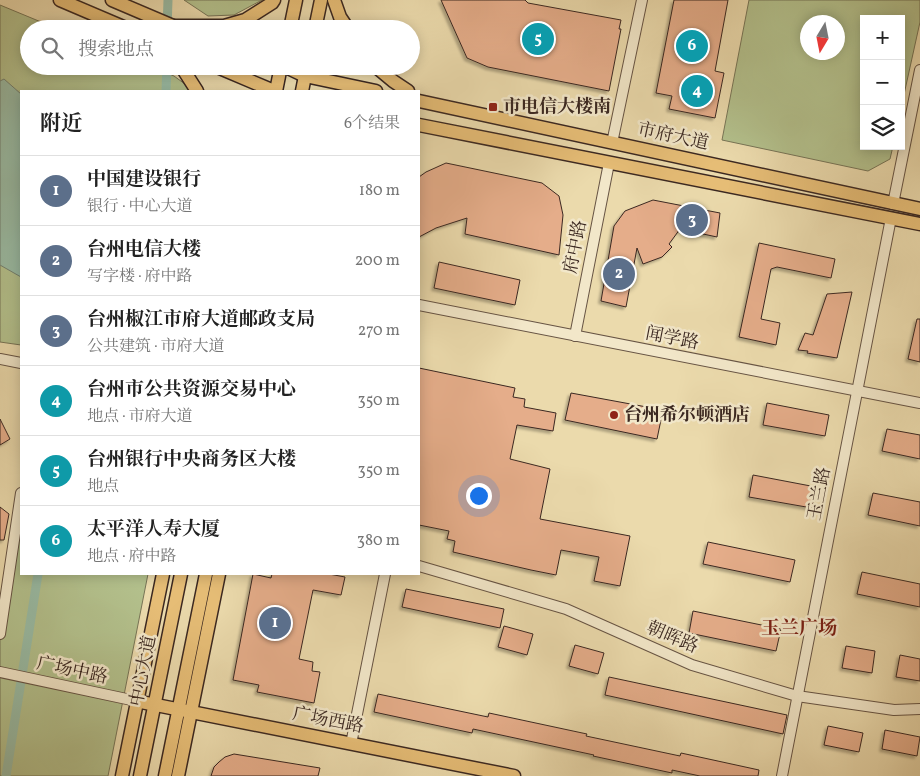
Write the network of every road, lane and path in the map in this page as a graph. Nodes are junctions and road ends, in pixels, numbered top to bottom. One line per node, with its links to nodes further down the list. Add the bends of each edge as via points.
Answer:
1 (60, 0): 8 (main road)
2 (112, 0): 9 (main road)
3 (274, 0): 10 (main road)
4 (296, 0): 11 (main road)
5 (321, 0): 12 (main road)
6 (334, 0): 13 (main road)
7 (642, 0): 29 (street)
8 (107, 20)
9 (161, 20)
10 (245, 20)
11 (292, 20)
12 (317, 20)
13 (342, 20)
14 (920, 70): 31 (street)
15 (187, 75): 21 (main road)
16 (237, 75): 22 (main road)
17 (279, 75): 23 (main road)
18 (305, 75): 24 (main road)
19 (320, 75): 25 (main road)
20 (386, 75): 26 (main road)
21 (196, 90)
22 (273, 90)
23 (275, 90)
24 (302, 90)
25 (372, 90)
26 (406, 90)
27 (421, 100): 29 (main road, 市府大道)
28 (420, 125): 30 (main road, 市府大道)
29 (612, 142): 31 (main road, 市府大道)
30 (609, 163): 33 (main road, 市府大道); 36 (street, 府中路)
31 (893, 204): 32 (main road, 市府大道)
32 (920, 209)
33 (891, 218): 34 (main road, 市府大道); 39 (street, 玉兰路)
34 (920, 224)
35 (420, 306): 36 (street, 闻学路)
36 (575, 336): 39 (street, 闻学路)
37 (0, 359): 38 (street)
38 (20, 363)
39 (857, 391): 40 (street, 闻学路); 50 (street, 玉兰路)
40 (920, 403)
41 (20, 500): 48 (street)
42 (420, 566): 50 (street, 朝晖路, via 566,609 692,665)
43 (163, 575): 51 (main road)
44 (181, 575): 52 (main road, 中心大道)
45 (206, 575): 54 (main road)
46 (219, 575): 54 (main road)
47 (384, 575): 55 (street)
48 (0, 634)
49 (2, 673): 51 (street, 广场中路)
50 (798, 696): 53 (street, 朝晖路, via 894,710); 61 (street, 玉兰路)
51 (136, 701): 52 (main road, 广场西路); 56 (main road)
52 (155, 704): 54 (main road, 广场西路); 57 (main road, 中心大道)
53 (920, 709)
54 (185, 711): 55 (main road, 广场西路); 58 (main road); 59 (main road)
55 (351, 744): 60 (main road, 广场西路)
56 (122, 776)
57 (140, 776)
58 (165, 776)
59 (178, 776)
60 (514, 776)
61 (782, 776)

